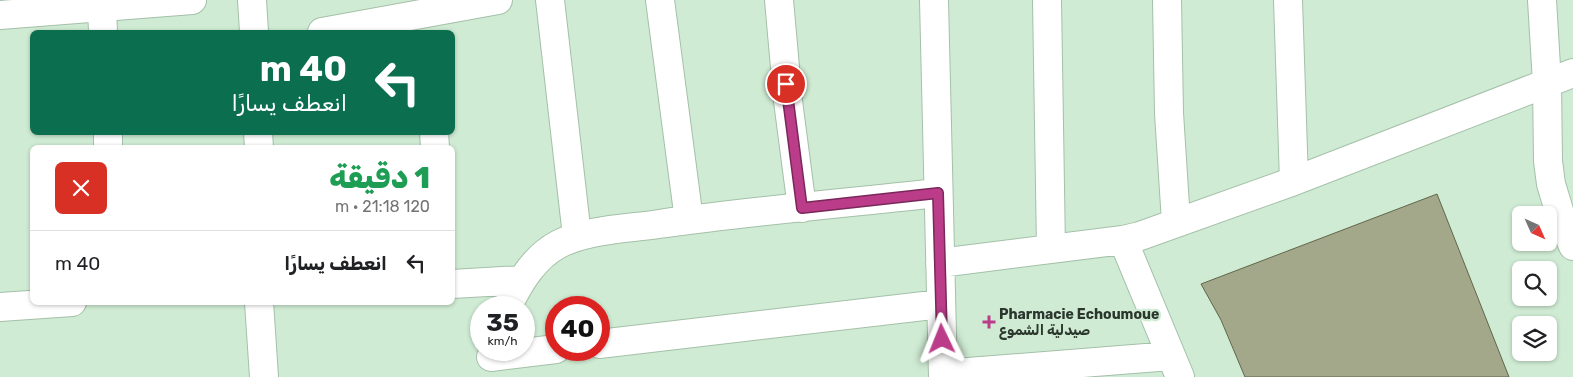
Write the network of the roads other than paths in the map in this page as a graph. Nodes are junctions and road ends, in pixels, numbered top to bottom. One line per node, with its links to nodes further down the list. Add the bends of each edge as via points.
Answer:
1 (192, 0): 13 (street)
2 (252, 0): 15 (street)
3 (498, 0): 14 (street)
4 (550, 0): 25 (street)
5 (660, 0): 23 (street)
6 (779, 0): 21 (street)
7 (934, 0): 20 (street)
8 (1047, 0): 28 (street)
9 (1167, 0): 24 (street, via 1169,114)
10 (1288, 0): 19 (street)
11 (1542, 0): 18 (street)
12 (0, 15): 13 (street)
13 (103, 20)
14 (430, 22): 16 (street)
15 (254, 30)
16 (344, 30)
17 (1573, 73): 18 (street)
18 (1547, 83): 19 (street); 22 (street, via 1551,184)
19 (1294, 181): 24 (street)
20 (938, 193): 21 (street); 29 (street)
21 (802, 208): 23 (street)
22 (1567, 214): 27 (street)
23 (689, 220): 25 (street)
24 (1176, 222): 26 (street)
25 (577, 236): 30 (street, via 557,245)
26 (1122, 240): 28 (street); 38 (street)
27 (1573, 246)
28 (1051, 249): 29 (street)
29 (940, 263): 33 (street)
30 (521, 280): 31 (street); 32 (street)
31 (455, 284)
32 (513, 296)
33 (941, 304): 37 (street); 39 (street)
34 (30, 305): 36 (street)
35 (259, 305): 40 (street)
36 (0, 307)
37 (610, 343)
38 (1175, 366): 39 (street)
39 (943, 375)
40 (264, 377)

